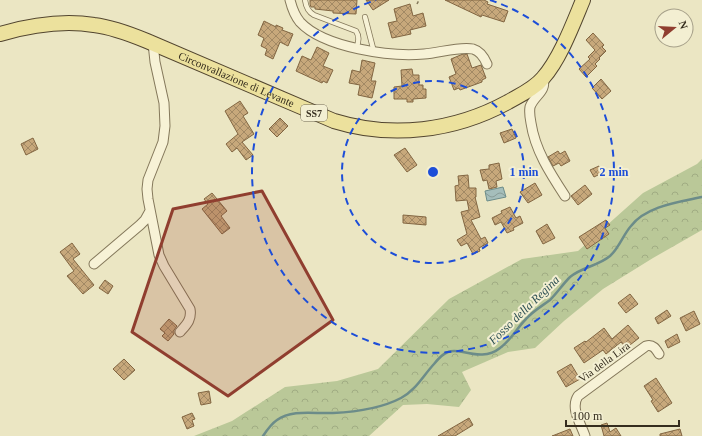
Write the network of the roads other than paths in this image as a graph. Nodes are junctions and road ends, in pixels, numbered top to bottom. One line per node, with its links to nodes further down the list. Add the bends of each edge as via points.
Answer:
1 (290, 0): 7 (street, via 298,19 307,28 328,39)
2 (305, 0): 7 (lane, via 311,14 356,31 359,41)
3 (583, 0): 10 (main road, Circonvallazione di Levante / SS7, via 557,57)
4 (365, 17): 8 (lane)
5 (0, 34): 6 (main road, Circonvallazione di Levante / SS7, via 36,25 78,23 114,29)
6 (153, 43): 10 (main road, Circonvallazione di Levante / SS7, via 328,119 379,130 421,130 483,114 529,90); 12 (street, via 165,120 163,142 148,183)
7 (356, 48): 8 (street)
8 (374, 52): 9 (street, via 421,54 470,49 479,52)
9 (487, 64)
10 (544, 78): 11 (street, via 544,88 530,108 531,126 543,160)
11 (564, 196)
12 (150, 211): 13 (street, via 140,225); 14 (street, via 160,257 190,310 189,321)
13 (94, 264)
14 (180, 332)
15 (659, 354): 16 (street, Via della Lira, via 654,347 646,346 578,396 575,406)
16 (585, 436)

